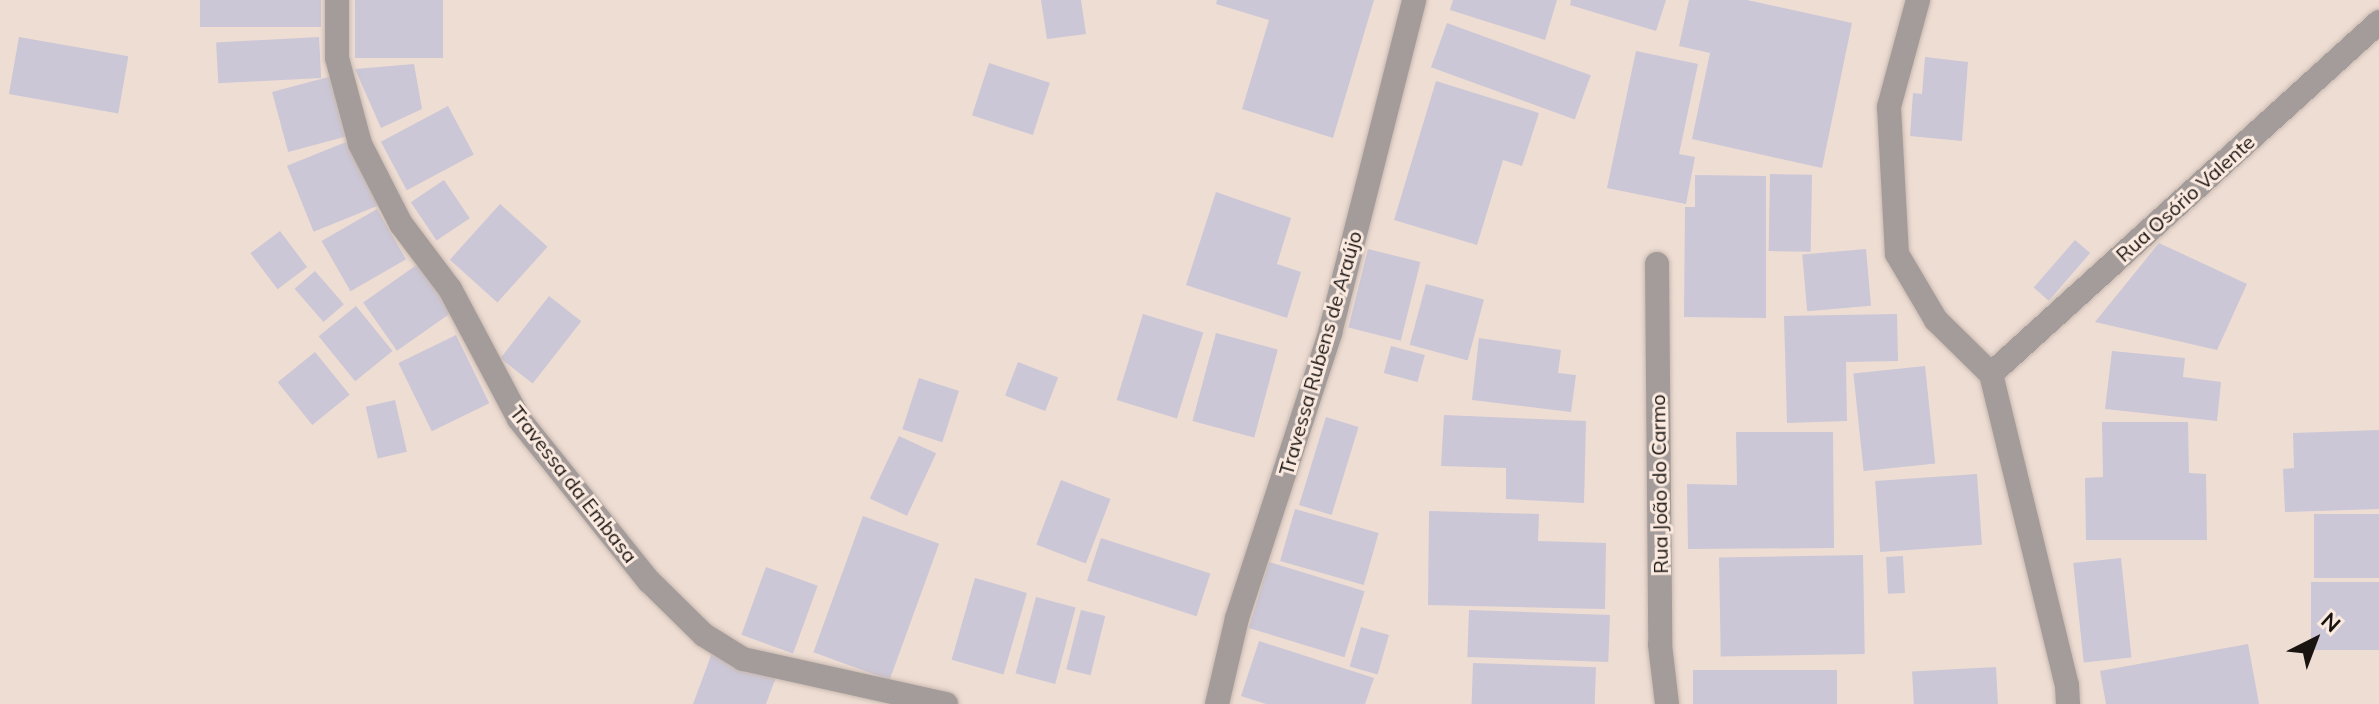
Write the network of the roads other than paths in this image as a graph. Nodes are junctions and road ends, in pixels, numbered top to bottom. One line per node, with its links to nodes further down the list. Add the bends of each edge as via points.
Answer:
1 (337, 0): 7 (street, Travessa da Embasa, via 337,58 360,144 401,224 450,289 519,419 649,581 704,635 743,659)
2 (1414, 0): 8 (street, Travessa Rubens de Araújo, via 1330,333 1237,618)
3 (1918, 0): 6 (street, via 1889,107 1897,254 1936,320)
4 (2379, 22): 6 (street, Rua Osório Valente)
5 (1657, 264): 9 (street, Rua João do Carmo, via 1660,645)
6 (1991, 374): 10 (street)
7 (946, 704)
8 (1217, 704)
9 (1667, 704)
10 (2068, 704)

